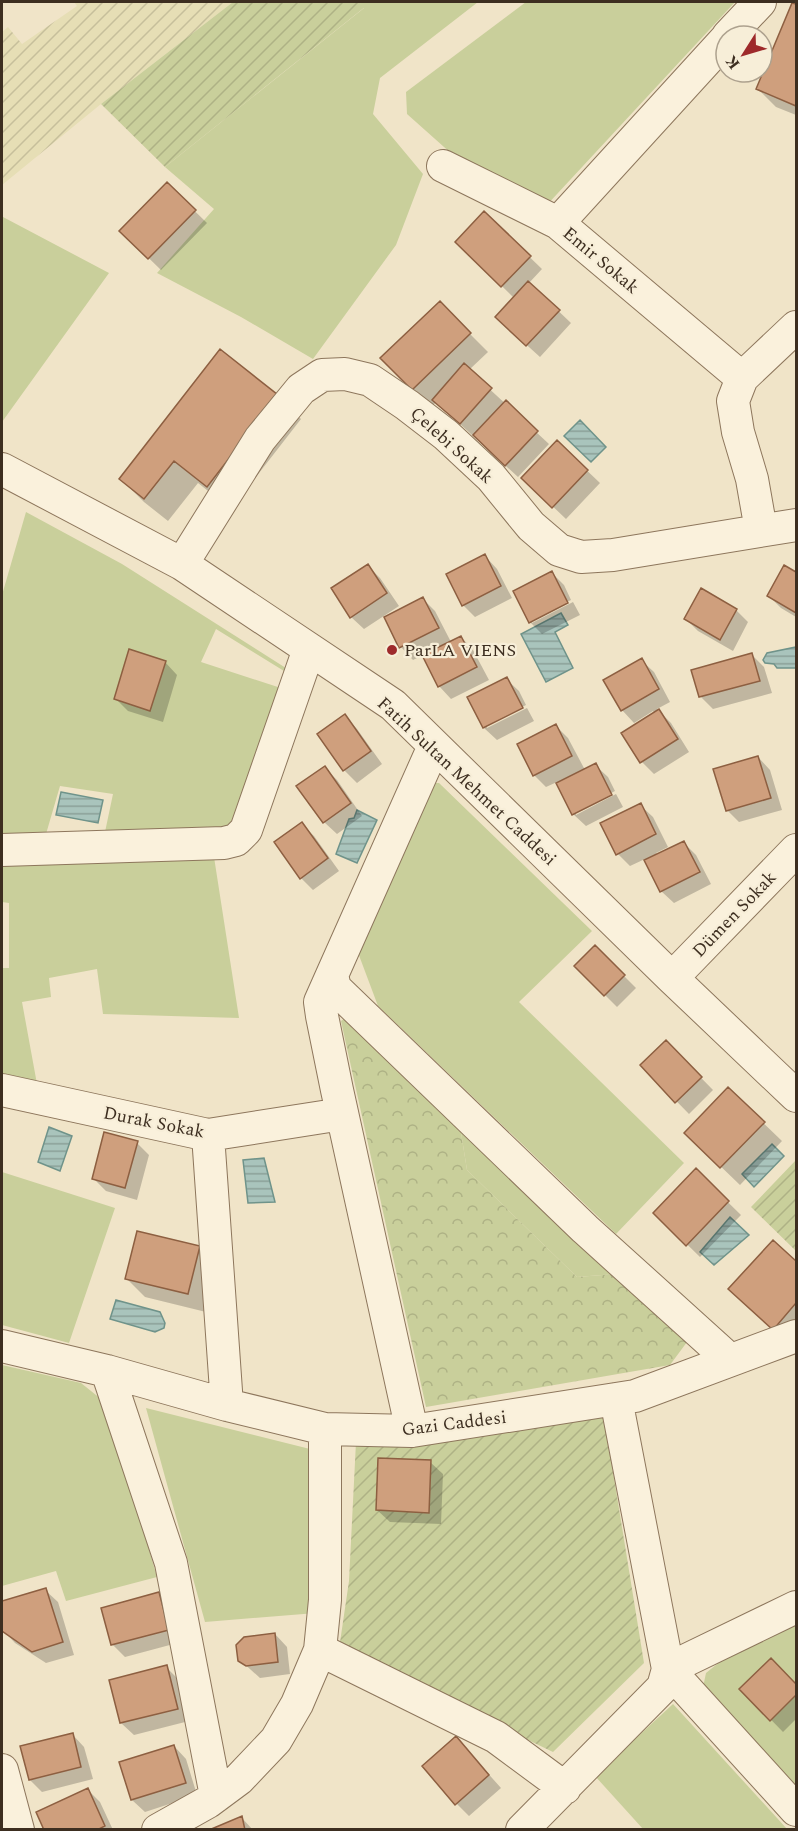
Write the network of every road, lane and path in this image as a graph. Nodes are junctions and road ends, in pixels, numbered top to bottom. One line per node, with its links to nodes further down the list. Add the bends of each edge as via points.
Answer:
1 (760, 2): 2 (street)
2 (739, 24)
3 (714, 51): 5 (street)
4 (443, 166): 5 (street, Emir Sokak)
5 (558, 223): 7 (street, Emir Sokak)
6 (796, 327): 7 (street)
7 (742, 378): 10 (street, via 734,401)
8 (2, 471): 11 (street, Fatih Sultan Mehmet Caddesi)
9 (796, 525): 10 (street, Çelebi Sokak)
10 (761, 530): 11 (street, Çelebi Sokak, via 613,555 570,554 559,550 531,526 491,477 407,405 370,380 345,374 322,375 301,389 260,439)
11 (182, 564): 12 (street, Fatih Sultan Mehmet Caddesi)
12 (309, 649): 13 (street, Fatih Sultan Mehmet Caddesi, via 393,705); 14 (street, via 246,830 236,840)
13 (434, 746): 16 (street); 17 (street, Fatih Sultan Mehmet Caddesi)
14 (2, 850)
15 (796, 850): 17 (street, Dümen Sokak)
16 (332, 975): 20 (street, via 320,1002); 24 (street, via 335,988 585,1229)
17 (672, 978): 19 (street, Fatih Sultan Mehmet Caddesi)
18 (2, 1090): 21 (street, Durak Sokak)
19 (796, 1096)
20 (342, 1114): 21 (street, Durak Sokak); 29 (street)
21 (208, 1135): 27 (street)
22 (796, 1336): 24 (street, Gazi Caddesi)
23 (2, 1346): 25 (street, Gazi Caddesi)
24 (730, 1360): 26 (street, Gazi Caddesi, via 635,1396)
25 (107, 1371): 27 (street, Gazi Caddesi); 35 (street, via 171,1563)
26 (616, 1399): 29 (street, Gazi Caddesi); 32 (street)
27 (227, 1405): 28 (street, Gazi Caddesi)
28 (325, 1429): 29 (street, Gazi Caddesi); 31 (street, via 325,1600)
29 (412, 1431)
30 (796, 1607): 32 (street)
31 (320, 1650): 34 (street, via 496,1737); 35 (street, via 297,1704 276,1740 239,1779)
32 (668, 1669): 34 (street, via 663,1687); 36 (street)
33 (2, 1770): 37 (street)
34 (565, 1788): 39 (street)
35 (216, 1796): 38 (street)
36 (796, 1810)
37 (18, 1830)
38 (158, 1830)
39 (522, 1830)

